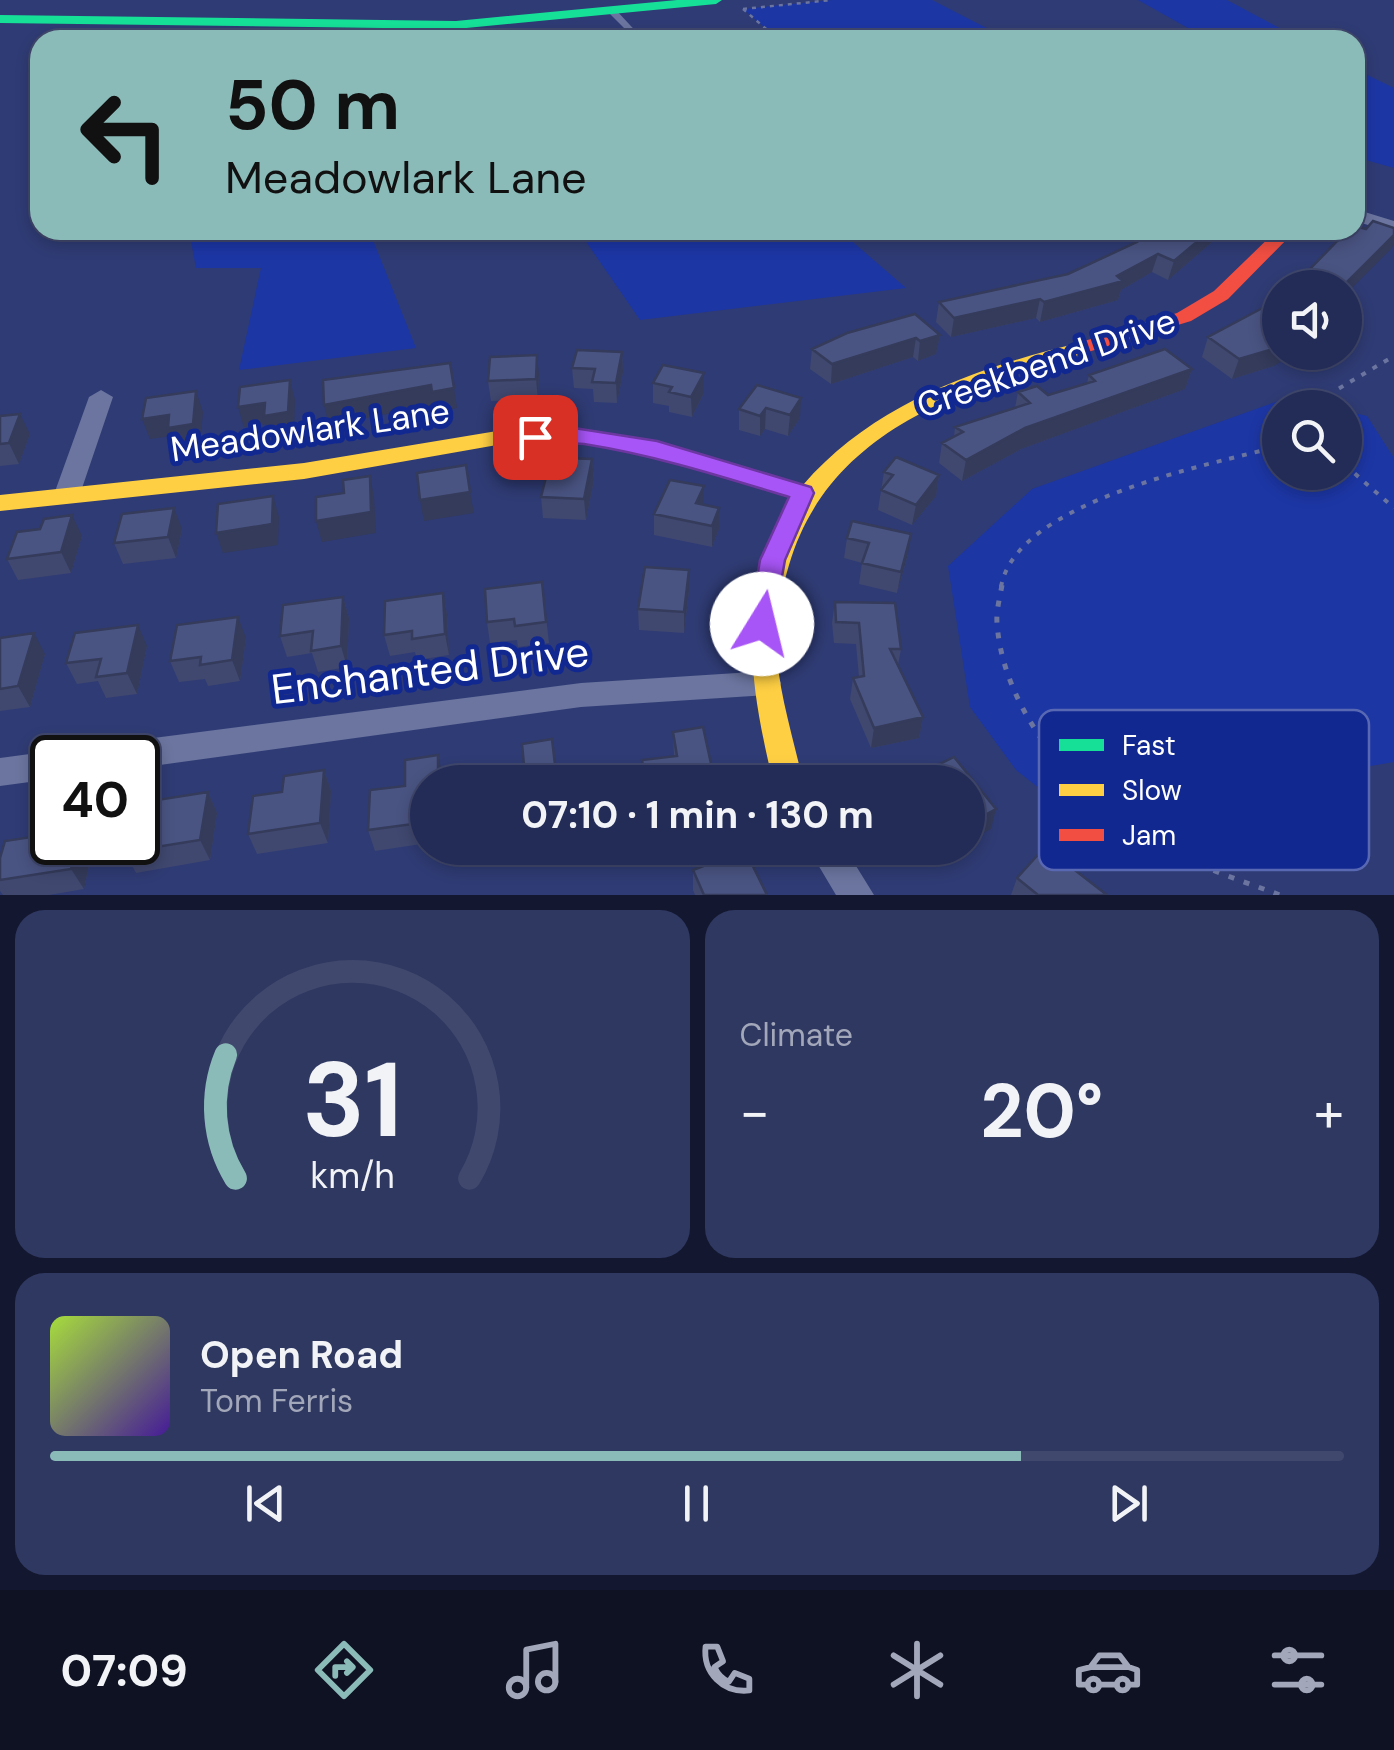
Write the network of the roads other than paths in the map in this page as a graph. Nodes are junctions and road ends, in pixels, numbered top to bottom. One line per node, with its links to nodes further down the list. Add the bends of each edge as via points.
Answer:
1 (716, 0): 2 (street)
2 (612, 11): 3 (street, via 413,26); 4 (lane)
3 (0, 20)
4 (630, 30)
5 (1365, 218): 6 (street)
6 (1394, 228)
7 (1277, 240): 9 (street, Creekbend Drive, via 1222,295 1184,318 928,396 863,432)
8 (101, 397): 10 (street)
9 (802, 493): 10 (street, Meadowlark Lane, via 657,448 574,436 497,438 304,471); 12 (street, Creekbend Drive, via 772,560 762,624)
10 (66, 497): 11 (street, Meadowlark Lane)
11 (0, 504)
12 (766, 683): 13 (street, Enchanted Drive, via 581,695); 14 (street, Creekbend Drive)
13 (160, 751)
14 (784, 765)
15 (30, 768): 16 (street)
16 (0, 772)
17 (836, 865): 18 (street)
18 (856, 895)

